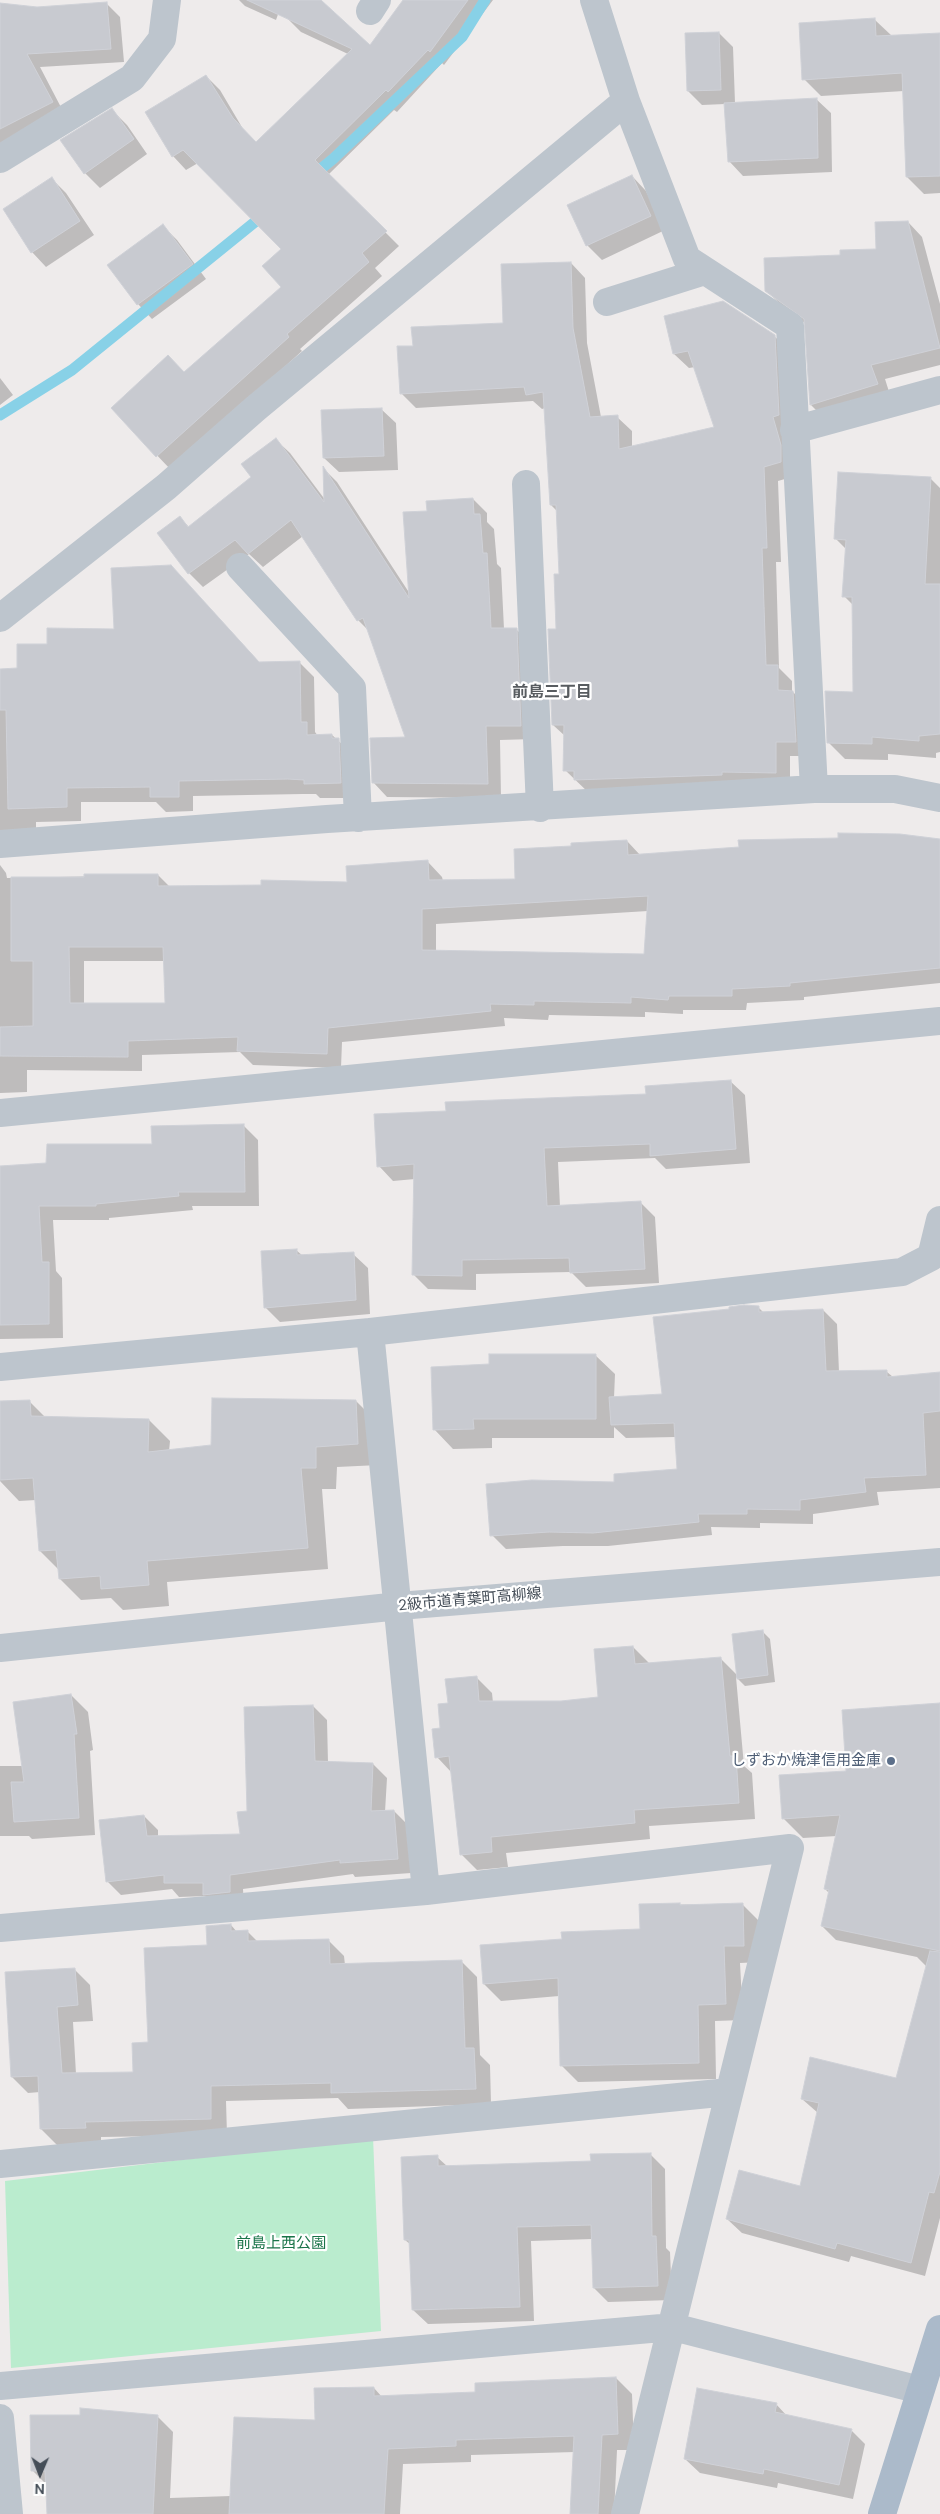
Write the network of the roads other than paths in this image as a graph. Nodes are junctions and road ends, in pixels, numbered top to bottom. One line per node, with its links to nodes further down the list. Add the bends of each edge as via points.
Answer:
1 (167, 0): 4 (street, via 162,39 132,78)
2 (594, 0): 3 (street)
3 (626, 101): 5 (street, via 687,260); 11 (street, via 256,408 166,487)
4 (0, 159)
5 (705, 271): 6 (street); 8 (street, via 790,326)
6 (607, 302)
7 (940, 390): 8 (street)
8 (794, 430): 12 (street)
9 (526, 484): 14 (street)
10 (240, 567): 15 (street, via 352,688)
11 (0, 618)
12 (814, 789): 13 (street, via 895,789); 14 (street)
13 (940, 798)
14 (540, 808): 15 (street)
15 (358, 818): 16 (street)
16 (0, 844)
17 (940, 1021): 18 (street)
18 (0, 1113)
19 (940, 1220): 20 (street, via 931,1257 902,1272)
20 (370, 1332): 21 (street); 23 (street)
21 (0, 1367)
22 (940, 1562): 23 (street, 2級市道青葉町高柳線)
23 (398, 1606): 24 (street, 2級市道青葉町高柳線); 25 (street)
24 (0, 1648)
25 (426, 1891): 26 (street); 27 (street, via 790,1848)
26 (0, 1928)
27 (729, 2092): 28 (street); 29 (street)
28 (0, 2164)
29 (673, 2326): 31 (street); 32 (street); 35 (street)
30 (940, 2329): 32 (main road)
31 (0, 2386)
32 (920, 2390): 36 (main road)
33 (0, 2418): 34 (street)
34 (9, 2514)
35 (625, 2514)
36 (882, 2514)

